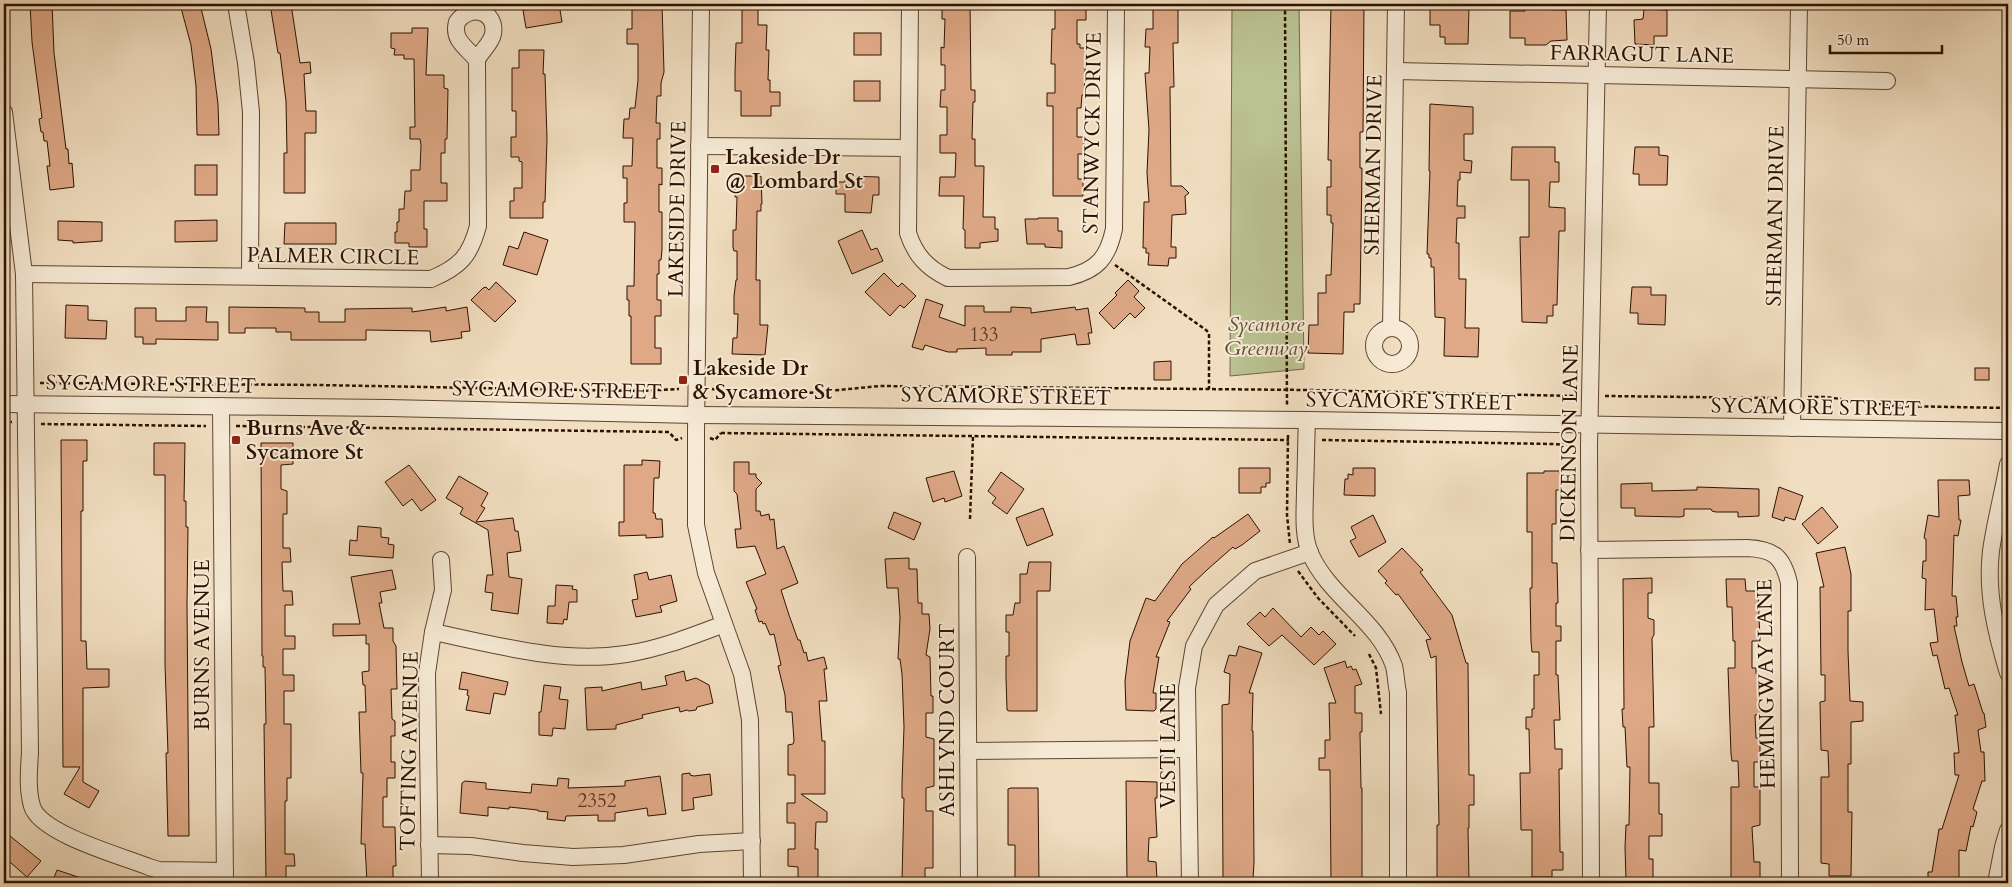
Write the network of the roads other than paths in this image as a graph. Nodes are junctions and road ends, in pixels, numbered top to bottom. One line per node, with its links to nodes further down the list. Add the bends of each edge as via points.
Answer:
1 (236, 4): 17 (street, via 251,112)
2 (700, 4): 14 (street, LAKESIDE DRIVE)
3 (910, 4): 15 (street, STANWYCK DRIVE)
4 (1116, 4): 15 (street, STANWYCK DRIVE, via 1114,229 1111,244 1094,267 1069,277 948,278 935,272 918,256 908,233)
5 (1396, 4): 9 (street, SHERMAN DRIVE)
6 (1598, 4): 10 (street, DICKENSON LANE)
7 (1799, 4): 11 (street, SHERMAN DRIVE)
8 (476, 60): 17 (street, PALMER CIRCLE, via 478,226 473,244 463,260 448,272 431,279)
9 (1395, 71): 10 (street, FARRAGUT LANE); 18 (street, SHERMAN DRIVE)
10 (1597, 74): 11 (street, FARRAGUT LANE); 24 (street, DICKENSON LANE)
11 (1798, 79): 12 (street, FARRAGUT LANE); 25 (street, SHERMAN DRIVE)
12 (1887, 81)
13 (4, 112): 16 (street)
14 (699, 146): 15 (street); 22 (street, LAKESIDE DRIVE)
15 (908, 148)
16 (24, 274): 17 (street, PALMER CIRCLE); 20 (street)
17 (250, 276)
18 (1391, 328)
19 (4, 404): 20 (street, SYCAMORE STREET)
20 (27, 404): 21 (street, SYCAMORE STREET); 40 (street, via 28,778 32,806 36,815 56,830 149,867)
21 (221, 406): 22 (street, SYCAMORE STREET); 40 (street, BURNS AVENUE)
22 (696, 415): 23 (street, SYCAMORE STREET); 32 (street, LAKESIDE DRIVE, via 696,525 706,573)
23 (1307, 420): 24 (street, SYCAMORE STREET); 29 (street, via 1305,529)
24 (1590, 426): 25 (street, SYCAMORE STREET); 28 (street, DICKENSON LANE)
25 (1792, 428): 26 (street, SYCAMORE STREET)
26 (2008, 430)
27 (2008, 464): 34 (street, via 1991,553 1990,585 1993,618)
28 (1590, 550): 46 (street, DICKENSON LANE); 47 (street, HEMINGWAY LANE, via 1747,548 1763,549 1780,559 1789,584)
29 (1310, 552): 35 (street, VESTI LANE, via 1255,571 1216,605 1194,646 1186,688); 45 (street, via 1336,592 1373,630 1394,667 1398,692)
30 (967, 557): 36 (street, ASHLYND COURT)
31 (441, 560): 33 (street, TOFTING AVENUE, via 443,590)
32 (724, 624): 33 (street, via 654,648 597,657 540,654); 38 (street, LAKESIDE DRIVE, via 742,674 748,705)
33 (433, 632): 39 (street, TOFTING AVENUE, via 427,673)
34 (2008, 673)
35 (1188, 749): 36 (street); 44 (street, VESTI LANE)
36 (968, 751): 43 (street, ASHLYND COURT)
37 (2008, 830): 48 (street)
38 (752, 841): 39 (street, via 699,844 624,855 573,857); 42 (street, LAKESIDE DRIVE)
39 (429, 845): 41 (street, TOFTING AVENUE)
40 (225, 877)
41 (430, 883)
42 (752, 883)
43 (969, 883)
44 (1190, 883)
45 (1398, 883)
46 (1592, 883)
47 (1790, 883)
48 (1996, 883)

